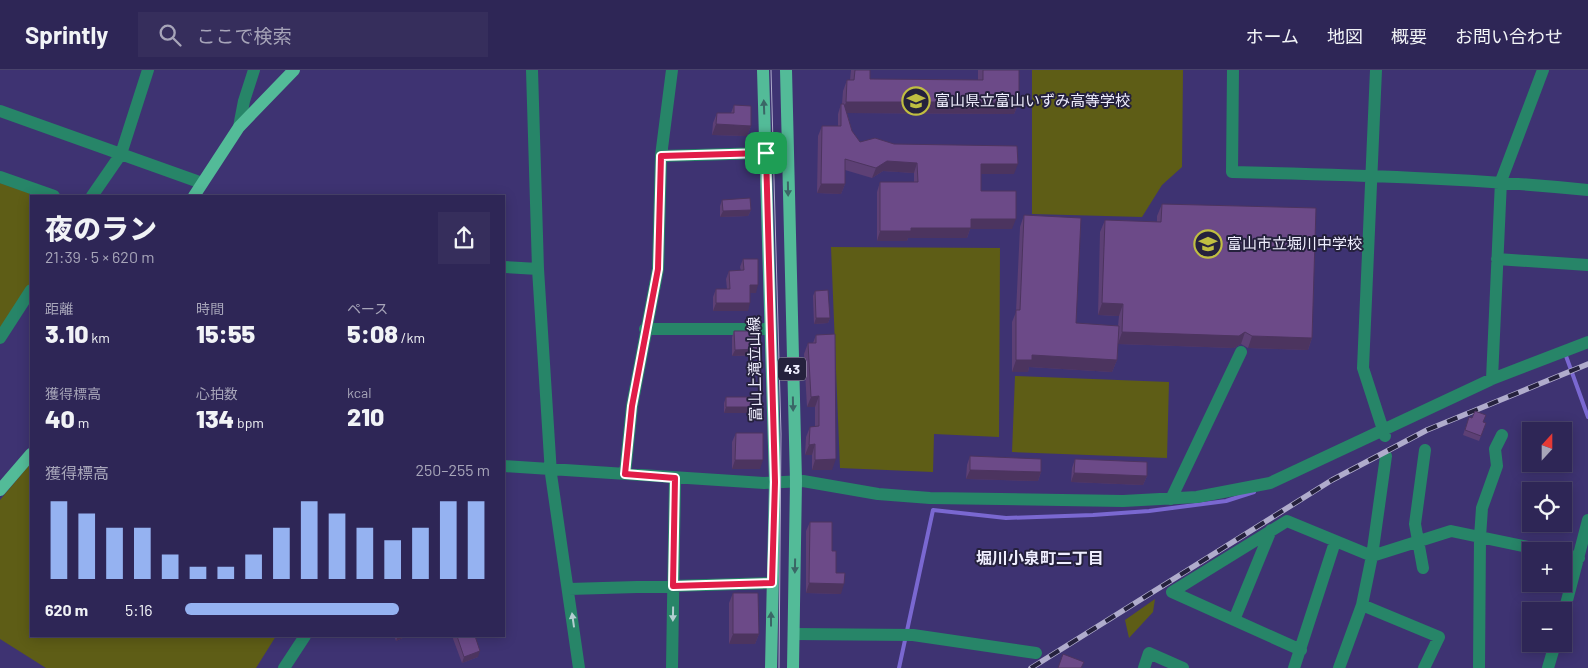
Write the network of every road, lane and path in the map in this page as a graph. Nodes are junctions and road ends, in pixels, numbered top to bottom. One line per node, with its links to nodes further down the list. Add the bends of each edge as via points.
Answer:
1 (148, 70): 14 (street)
2 (254, 70): 12 (street)
3 (294, 70): 12 (main road)
4 (532, 70): 27 (street)
5 (672, 70): 15 (street)
6 (763, 70): 13 (main road, 富山上滝立山線 / 43, one-way to 6)
7 (786, 70): 44 (main road, 43, one-way to 44)
8 (1233, 70): 16 (street, via 1232,172)
9 (1376, 70): 16 (street)
10 (1543, 70): 18 (street)
11 (0, 111): 14 (street)
12 (239, 127): 19 (main road)
13 (766, 153): 15 (street); 30 (main road, 富山上滝立山線 / 43)
14 (120, 154): 19 (street); 22 (street)
15 (661, 156): 29 (street, via 658,269)
16 (1371, 175): 18 (street); 35 (street, via 1363,368)
17 (0, 177): 21 (street)
18 (1501, 181): 20 (street); 24 (street)
19 (202, 183): 23 (main road)
20 (1588, 190)
21 (51, 195)
22 (93, 195)
23 (195, 195)
24 (1497, 259): 25 (street); 34 (street)
25 (1588, 265)
26 (505, 267): 27 (street)
27 (538, 269): 41 (street)
28 (30, 292): 31 (street)
29 (645, 329): 30 (street); 42 (street)
30 (770, 329): 45 (main road, 富山上滝立山線 / 43)
31 (0, 338)
32 (1588, 342): 34 (street)
33 (1242, 352): 47 (street)
34 (1492, 378): 35 (street)
35 (1385, 434): 47 (street, via 1270,483)
36 (1502, 435): 50 (street, via 1495,449 1497,466 1482,508)
37 (1425, 450): 51 (street, via 1415,524)
38 (30, 455): 46 (main road)
39 (1386, 456): 54 (street)
40 (505, 466): 41 (street)
41 (551, 469): 42 (street); 60 (street)
42 (625, 474): 43 (street)
43 (675, 478): 45 (street); 59 (street)
44 (796, 481): 45 (street); 47 (street, via 878,494 930,498); 64 (main road, 43, one-way to 64)
45 (775, 482): 58 (main road, 富山上滝立山線 / 43)
46 (0, 490)
47 (1171, 499)
48 (1588, 520): 56 (street)
49 (1271, 530): 52 (street, via 1287,521); 63 (street); 63 (street, via 1172,592)
50 (1480, 537): 51 (street, via 1451,531); 53 (street); 79 (street)
51 (1418, 540): 54 (street); 57 (street)
52 (1335, 542): 54 (street); 66 (street)
53 (1522, 546)
54 (1372, 556): 62 (street)
55 (1572, 557): 56 (street)
56 (1579, 558): 61 (street)
57 (1422, 568)
58 (772, 583): 59 (street); 72 (main road, 富山上滝立山線 / 43, one-way to 58)
59 (673, 586): 60 (street); 71 (street, one-way to 71)
60 (569, 589): 70 (street, one-way to 60)
61 (1567, 602)
62 (1362, 605): 77 (street); 78 (street, via 1440,637)
63 (1234, 620): 66 (street)
64 (794, 634): 68 (street, via 913,635); 73 (main road, 43)
65 (303, 637): 69 (street)
66 (1300, 650): 76 (street)
67 (1553, 652): 80 (street)
68 (1036, 653)
69 (284, 668)
70 (579, 668)
71 (672, 668)
72 (771, 668)
73 (793, 668)
74 (1144, 668): 75 (street, via 1149,653)
75 (1182, 668)
76 (1294, 668)
77 (1339, 668)
78 (1424, 668)
79 (1479, 668)
80 (1548, 668)

